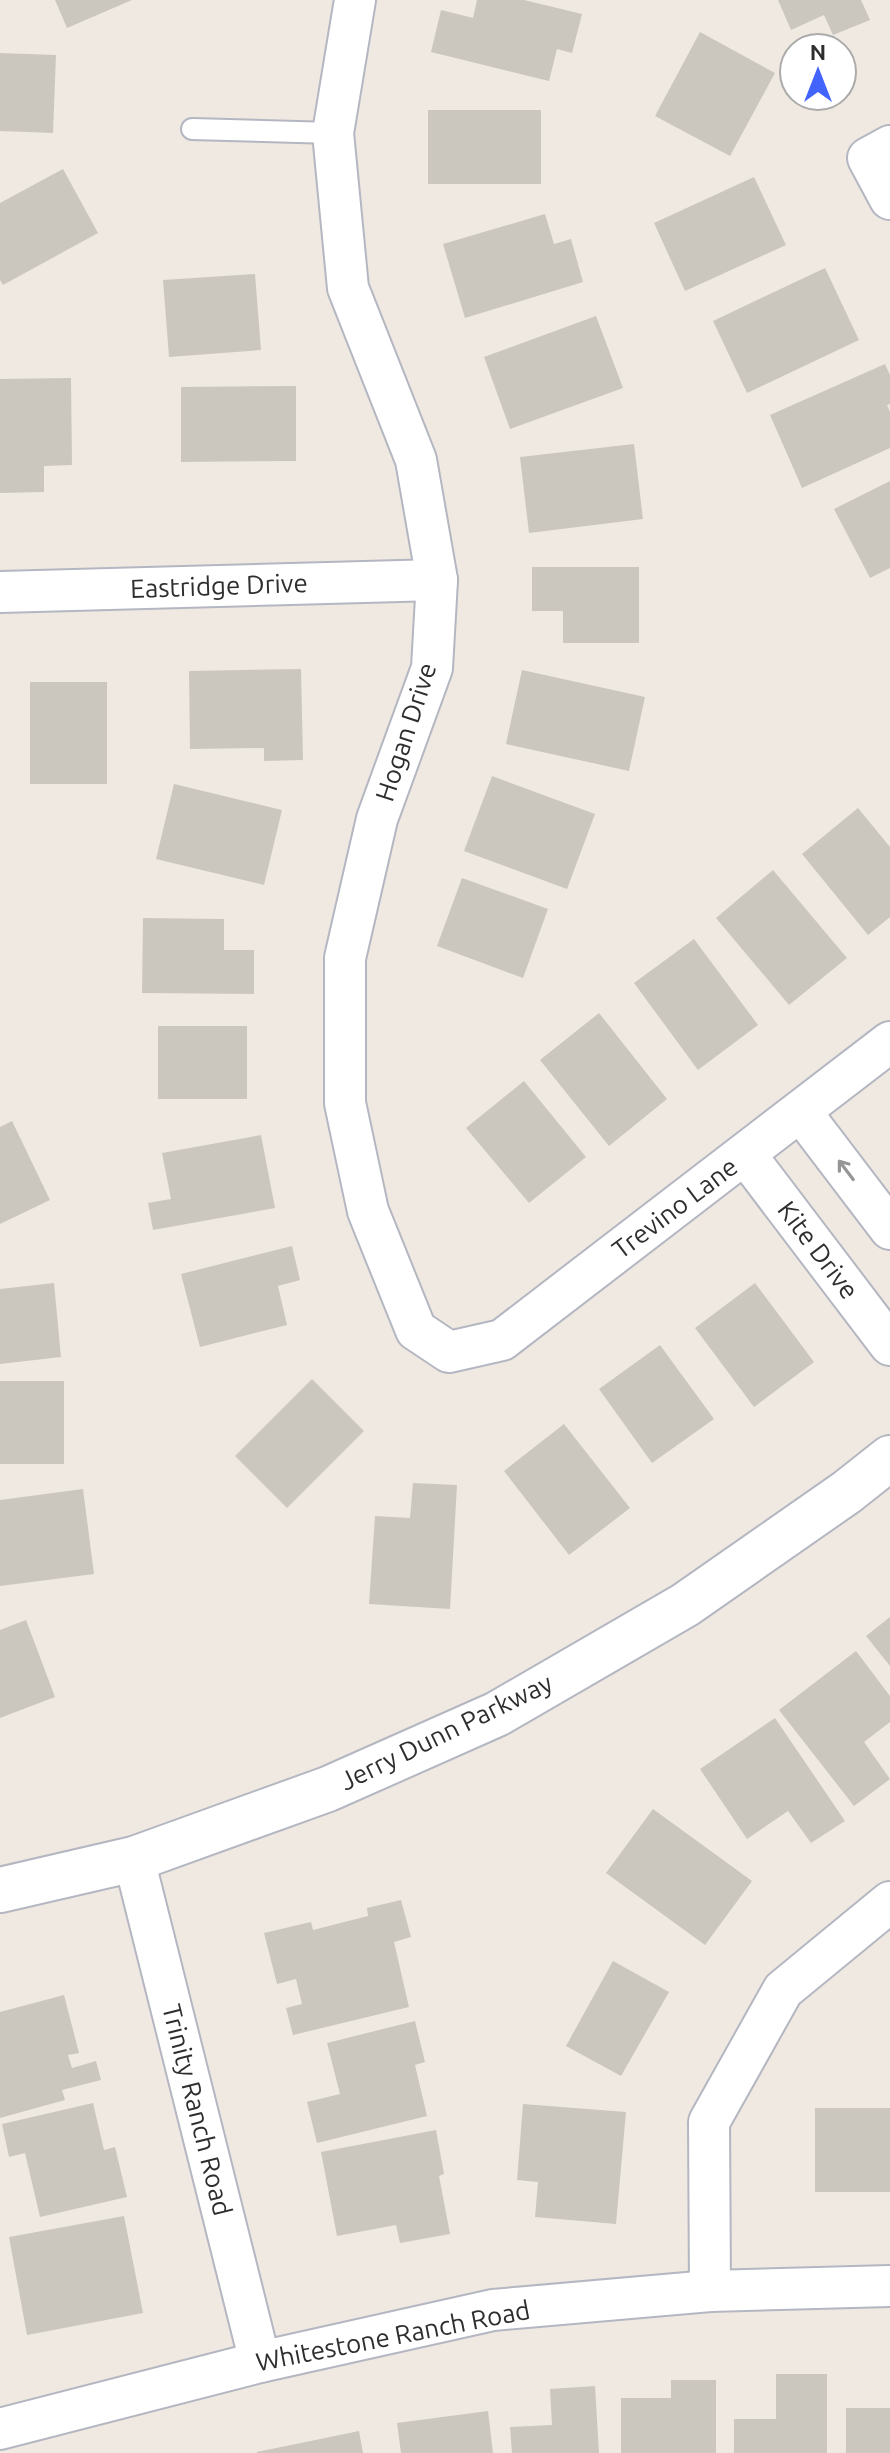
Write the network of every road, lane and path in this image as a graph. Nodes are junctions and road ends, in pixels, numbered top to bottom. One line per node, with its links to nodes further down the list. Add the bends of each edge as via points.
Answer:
1 (355, 0): 3 (street, Hogan Drive)
2 (192, 129): 3 (lane)
3 (333, 133): 6 (street, Hogan Drive, via 348,288 416,460)
4 (890, 146): 5 (street, via 868,158)
5 (890, 199)
6 (437, 580): 7 (street, Eastridge Drive); 13 (street, Hogan Drive, via 432,668 377,819 345,958 345,1103 368,1211 416,1330)
7 (0, 592)
8 (890, 1042): 9 (street, Trevino Lane)
9 (801, 1112): 10 (street, Trevino Lane); 11 (street, one-way to 9)
10 (745, 1154): 12 (street, Kite Drive); 13 (street, Trevino Lane, via 502,1340)
11 (890, 1229)
12 (890, 1345)
13 (449, 1352)
14 (890, 1458): 15 (street, Jerry Dunn Parkway, via 685,1605 497,1714 328,1789)
15 (134, 1859): 16 (street, Jerry Dunn Parkway); 20 (street, Trinity Ranch Road)
16 (0, 1890)
17 (890, 1902): 19 (street, via 783,1990 709,2122)
18 (890, 2286): 19 (street, Whitestone Ranch Road)
19 (710, 2291): 20 (street, Whitestone Ranch Road, via 493,2310)
20 (260, 2362): 21 (street, Whitestone Ranch Road)
21 (0, 2429)

